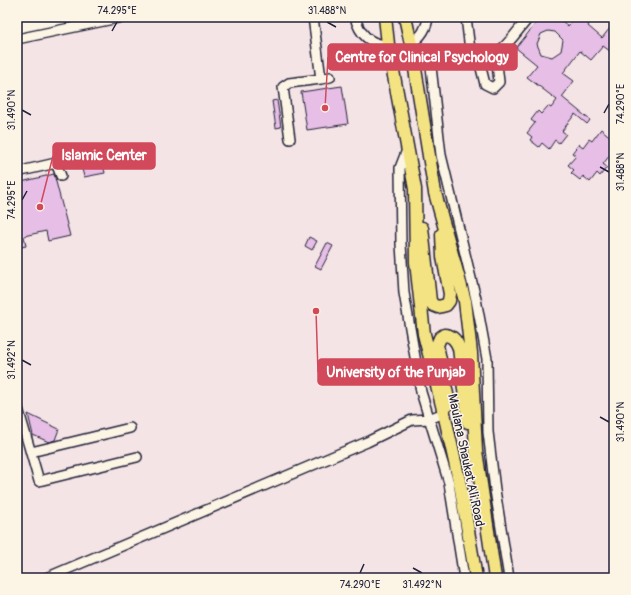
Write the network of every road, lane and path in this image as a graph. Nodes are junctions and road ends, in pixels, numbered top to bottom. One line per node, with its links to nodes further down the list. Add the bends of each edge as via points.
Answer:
1 (123, 17): 9 (street)
2 (313, 17): 14 (street, via 326,78 289,83 284,87)
3 (355, 17): 10 (street, via 361,32 372,42)
4 (385, 17): 10 (main road, Maulana Shaukat Ali Road)
5 (405, 17): 11 (main road, Maulana Shaukat Ali Road)
6 (428, 17): 11 (street, via 424,31)
7 (466, 17): 13 (street, via 469,46)
8 (524, 19): 12 (street)
9 (17, 39)
10 (388, 44): 15 (main road, Maulana Shaukat Ali Road)
11 (412, 47): 19 (main road, Maulana Shaukat Ali Road, via 435,193); 32 (street, via 426,53 430,58 441,155 476,300 487,359 488,432)
12 (496, 55): 13 (street, via 483,58); 13 (street, via 499,82 493,88 485,84)
13 (478, 56)
14 (290, 139)
15 (407, 150): 18 (main road, Maulana Shaukat Ali Road); 22 (street, via 400,168 404,293)
16 (17, 172): 17 (street, via 56,163)
17 (61, 176)
18 (416, 196): 19 (main road, via 420,210 430,301 438,308 446,305 450,298 443,257); 21 (main road, Maulana Shaukat Ali Road, via 416,262 423,324)
19 (443, 223): 25 (main road, Maulana Shaukat Ali Road, via 465,302)
20 (17, 405): 26 (street)
21 (444, 413): 22 (street); 24 (main road, Maulana Shaukat Ali Road)
22 (429, 419): 28 (street, via 412,420 375,437 371,445 340,458 334,454); 29 (street, via 449,483)
23 (130, 428): 26 (street)
24 (452, 448): 25 (main road, via 446,386 437,345 444,335 454,339 459,348 468,427); 30 (main road, Maulana Shaukat Ali Road)
25 (476, 451): 31 (main road, Maulana Shaukat Ali Road)
26 (31, 452): 27 (street, via 39,481)
27 (137, 457)
28 (46, 578)
29 (464, 578)
30 (476, 578)
31 (495, 578)
32 (509, 578)

